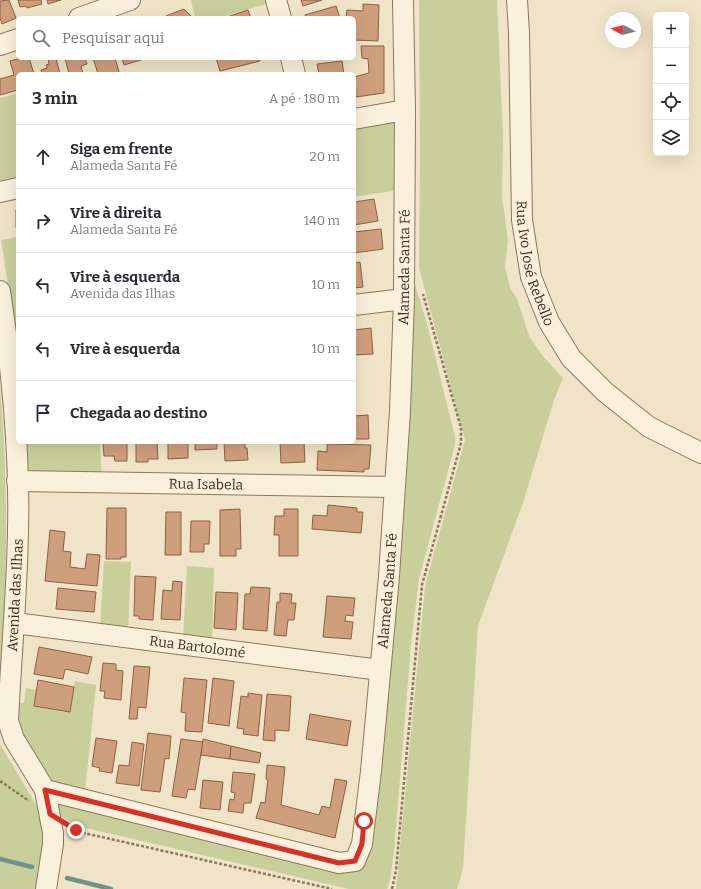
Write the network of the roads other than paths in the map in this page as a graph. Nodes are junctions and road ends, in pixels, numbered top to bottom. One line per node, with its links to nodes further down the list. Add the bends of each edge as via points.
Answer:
1 (130, 0): 5 (street)
2 (276, 0): 6 (street)
3 (403, 0): 11 (street, Alameda Santa Fé)
4 (517, 0): 21 (street, Rua Ivo José Rebello, via 520,33 522,220 531,277 549,322 571,358 605,392 649,427)
5 (85, 16)
6 (280, 16)
7 (16, 40): 8 (street)
8 (0, 45)
9 (292, 60): 10 (street)
10 (294, 72)
11 (405, 110): 12 (street); 16 (street, Alameda Santa Fé)
12 (356, 119)
13 (16, 188): 14 (street)
14 (0, 192)
15 (0, 291): 18 (street, Avenida das Ilhas)
16 (404, 299): 17 (street); 23 (street, Alameda Santa Fé)
17 (356, 305)
18 (13, 345): 19 (street, Avenida das Ilhas)
19 (16, 434)
20 (16, 444): 22 (street, Avenida das Ilhas)
21 (701, 453)
22 (17, 481): 23 (street, Rua Isabela); 24 (street, Avenida das Ilhas)
23 (394, 487): 25 (street, Alameda Santa Fé)
24 (15, 623): 25 (street, Rua Bartolomé); 26 (street, Avenida das Ilhas, via 8,721 14,739)
25 (380, 670): 26 (street, Alameda Santa Fé, via 362,844 355,861 339,863)
26 (45, 790): 27 (street, Avenida das Ilhas, via 53,844)
27 (46, 889)

